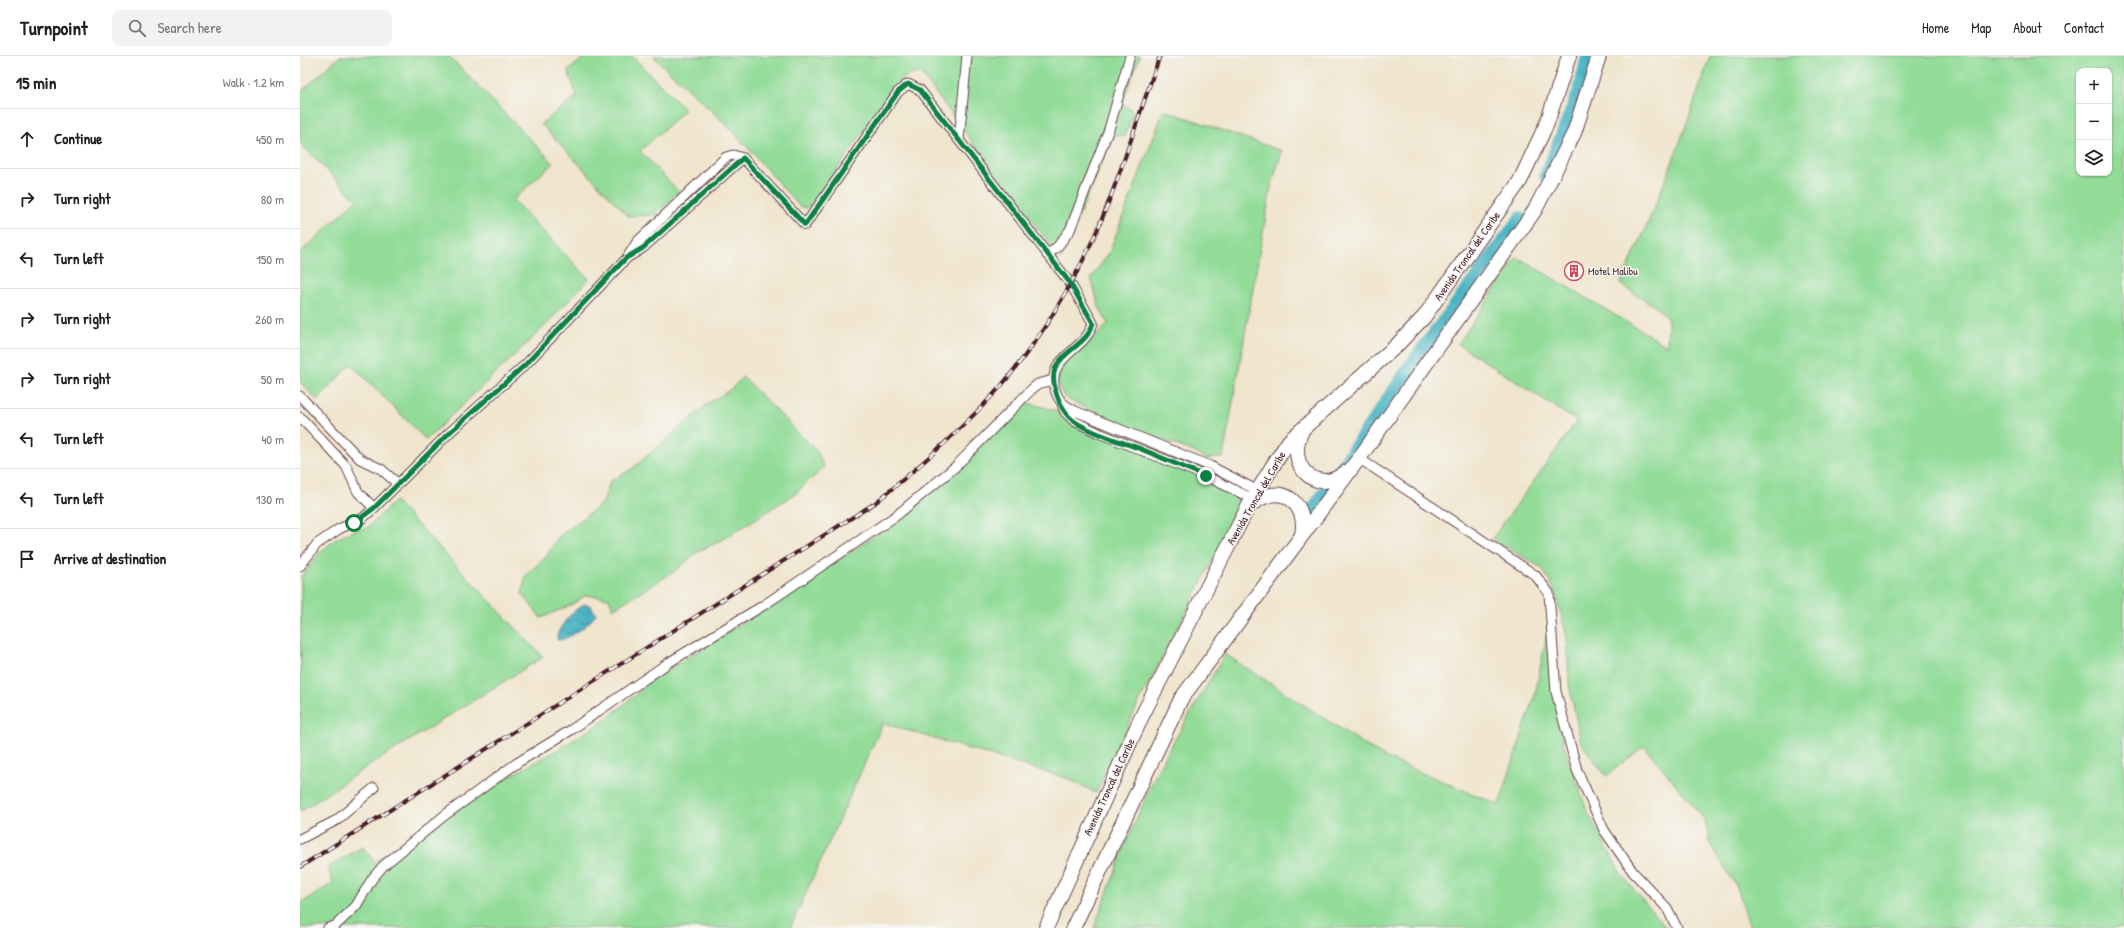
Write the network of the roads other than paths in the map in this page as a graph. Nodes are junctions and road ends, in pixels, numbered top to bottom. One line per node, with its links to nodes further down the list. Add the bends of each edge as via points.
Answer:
1 (967, 56): 5 (street)
2 (1130, 56): 6 (street, via 1109,129 1070,230 1058,246)
3 (1569, 56): 10 (highway, Avenida Troncal del Caribe, via 1547,123 1520,182 1424,317 1396,346)
4 (1599, 56): 11 (highway, via 1574,133 1535,210)
5 (959, 140): 6 (street); 12 (street, via 920,90 908,84 898,92 805,225 743,158 643,248 626,258 526,364)
6 (1047, 255): 7 (street, via 1070,283 1093,323 1088,336 1055,368)
7 (1053, 380): 13 (street, via 1057,398 1062,404 1210,466); 19 (street, via 1038,384 1032,389 955,468 897,515 764,605 668,663 571,730 517,763 445,815 383,866 356,906 335,926)
8 (300, 396): 12 (street, via 360,459 381,469)
9 (300, 417): 14 (street, via 346,466 358,492)
10 (1305, 426): 11 (highway, via 1295,448 1297,460 1303,471 1314,479 1326,481 1338,478); 13 (highway, Avenida Troncal del Caribe, via 1289,441)
11 (1360, 457): 15 (highway); 22 (street, via 1535,575 1549,593 1556,692 1577,770 1604,830 1633,872 1667,908)
12 (397, 483): 14 (street)
13 (1253, 499): 15 (highway, via 1276,494 1291,499 1301,511 1304,526); 20 (highway, Avenida Troncal del Caribe, via 1142,716)
14 (374, 508): 16 (street, via 363,518 339,529 317,544)
15 (1302, 534): 21 (highway, via 1181,699)
16 (300, 566)
17 (374, 788): 18 (street, via 336,820)
18 (300, 839)
19 (328, 928)
20 (1046, 928)
21 (1073, 928)
22 (1677, 928)

